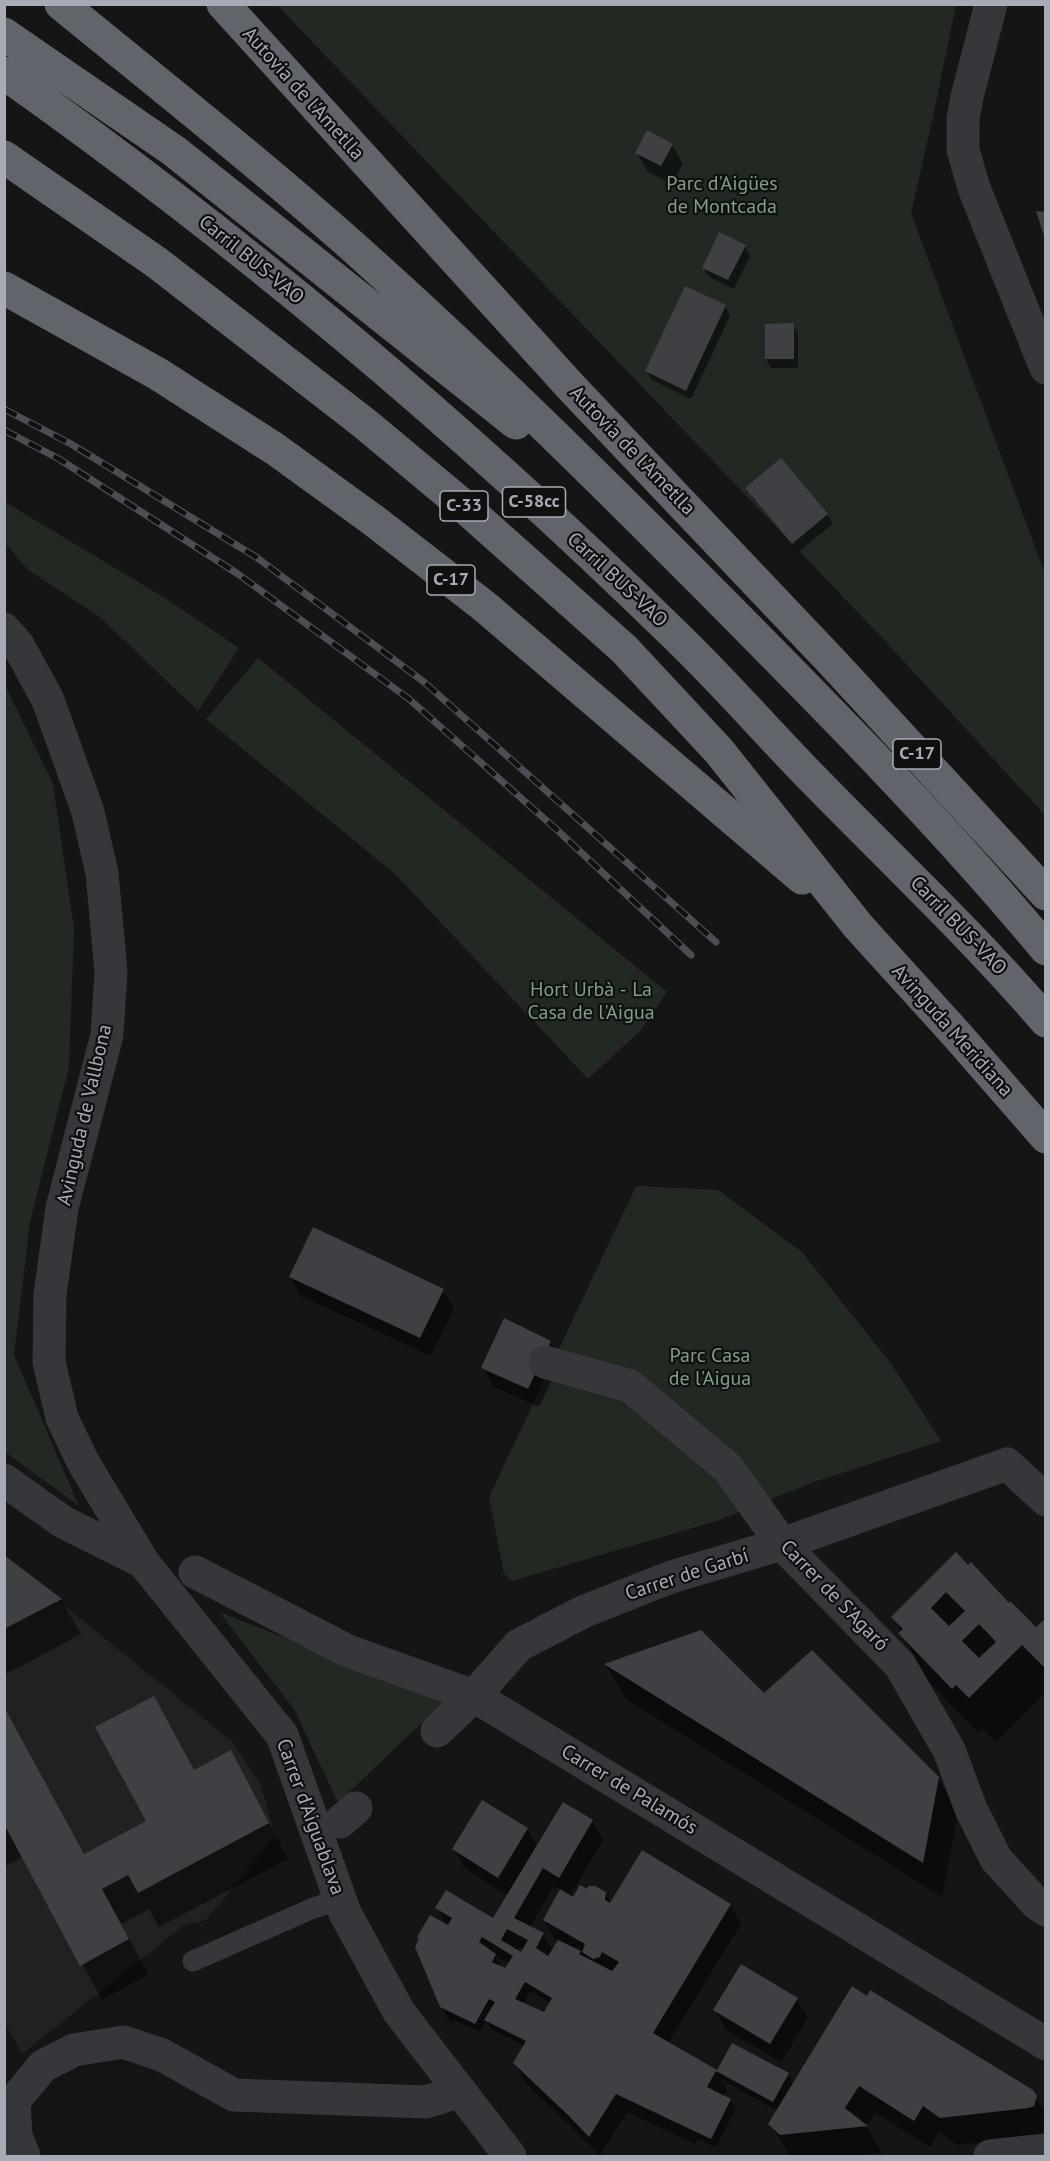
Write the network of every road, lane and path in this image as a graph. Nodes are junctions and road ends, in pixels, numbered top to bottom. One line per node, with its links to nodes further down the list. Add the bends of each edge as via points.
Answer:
1 (61, 4): 9 (highway, via 270,175 381,272)
2 (223, 4): 11 (highway, Autovia de l'Ametlla / C-17, via 563,378)
3 (991, 4): 8 (street, via 967,97 963,150 974,188)
4 (4, 34): 9 (highway, via 174,151)
5 (4, 73): 16 (highway, Carril BUS-VAO / C-58cc, via 220,234 331,324 528,496 674,634 966,934)
6 (4, 157): 14 (highway, C-33, via 156,262 355,416 616,642 719,751)
7 (4, 288): 14 (highway, C-17, via 158,374 275,449 373,520 484,606)
8 (1046, 368)
9 (642, 522): 15 (highway, via 810,690 968,859)
10 (4, 629): 22 (street, Avinguda de Vallbona, via 18,645 48,700 88,812 102,873 111,972 107,1035 62,1208 50,1295 49,1362 62,1418)
11 (1001, 844): 12 (lane); 13 (highway, Autovia de l'Ametlla / C-17)
12 (1046, 872)
13 (1046, 894)
14 (858, 926): 17 (highway, Avinguda Meridiana)
15 (1044, 947)
16 (1046, 1022)
17 (1046, 1137)
18 (545, 1362): 21 (street, Carrer de S'Agaró, via 630,1386 728,1468)
19 (4, 1480): 22 (street, Carrer d'Aiguablava, via 63,1521)
20 (1046, 1500): 21 (street, Carrer de Garbí, via 1007,1464)
21 (782, 1544): 24 (street, Carrer de Garbí, via 671,1577 585,1611 519,1645); 27 (street, Carrer de S'Agaró, via 900,1665 949,1750 971,1809 996,1859)
22 (147, 1567): 23 (lane); 26 (street, Carrer d'Aiguablava, via 282,1736)
23 (195, 1572): 24 (street, Carrer de Palamós, via 348,1651)
24 (474, 1696): 25 (street, Carrer de Garbí); 29 (street, Carrer de Palamós)
25 (436, 1731)
26 (340, 1899): 28 (lane); 30 (street, Carrer d'Aiguablava, via 399,2012)
27 (1046, 1910)
28 (193, 1961)
29 (1046, 2044)
30 (460, 2091): 32 (street, via 426,2102 234,2095 162,2055 123,2042 74,2050 43,2066 14,2101 16,2136); 33 (street, Carrer d'Aiguablava)
31 (1046, 2150): 34 (street)
32 (24, 2157)
33 (510, 2157)
34 (990, 2157)

